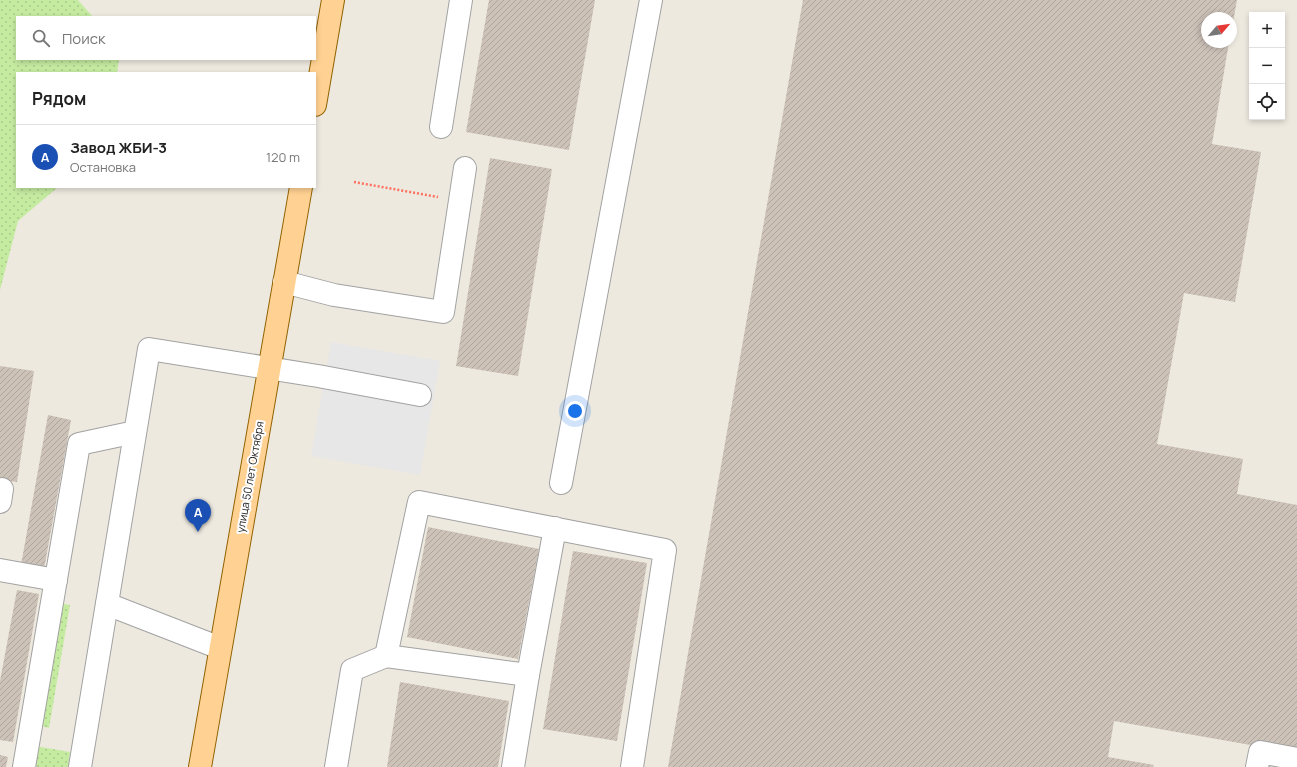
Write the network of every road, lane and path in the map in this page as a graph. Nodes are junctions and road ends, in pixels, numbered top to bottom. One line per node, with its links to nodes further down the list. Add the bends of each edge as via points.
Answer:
1 (333, 0): 4 (main road)
2 (461, 0): 5 (lane)
3 (651, 0): 14 (lane)
4 (316, 99)
5 (441, 127)
6 (465, 168): 9 (lane)
7 (354, 182): 9 (path)
8 (301, 188): 10 (main road, улица 50 лет Октября)
9 (460, 200): 10 (lane, via 443,312 334,295)
10 (284, 282): 11 (main road, улица 50 лет Октября)
11 (269, 368): 12 (lane); 13 (lane, via 149,350); 19 (main road, улица 50 лет Октября)
12 (420, 395)
13 (135, 432): 17 (lane, via 79,444); 18 (lane)
14 (561, 483)
15 (555, 528): 20 (lane, via 419,502); 21 (lane); 28 (lane, via 665,550)
16 (0, 570): 17 (lane)
17 (56, 580): 23 (lane)
18 (107, 604): 19 (lane); 24 (lane)
19 (220, 648): 25 (main road, улица 50 лет Октября)
20 (386, 656): 21 (lane); 26 (lane, via 352,670)
21 (528, 675): 27 (lane)
22 (1297, 759): 29 (lane, via 1260,752)
23 (24, 767)
24 (80, 767)
25 (200, 767)
26 (336, 767)
27 (513, 767)
28 (632, 767)
29 (1257, 767)

